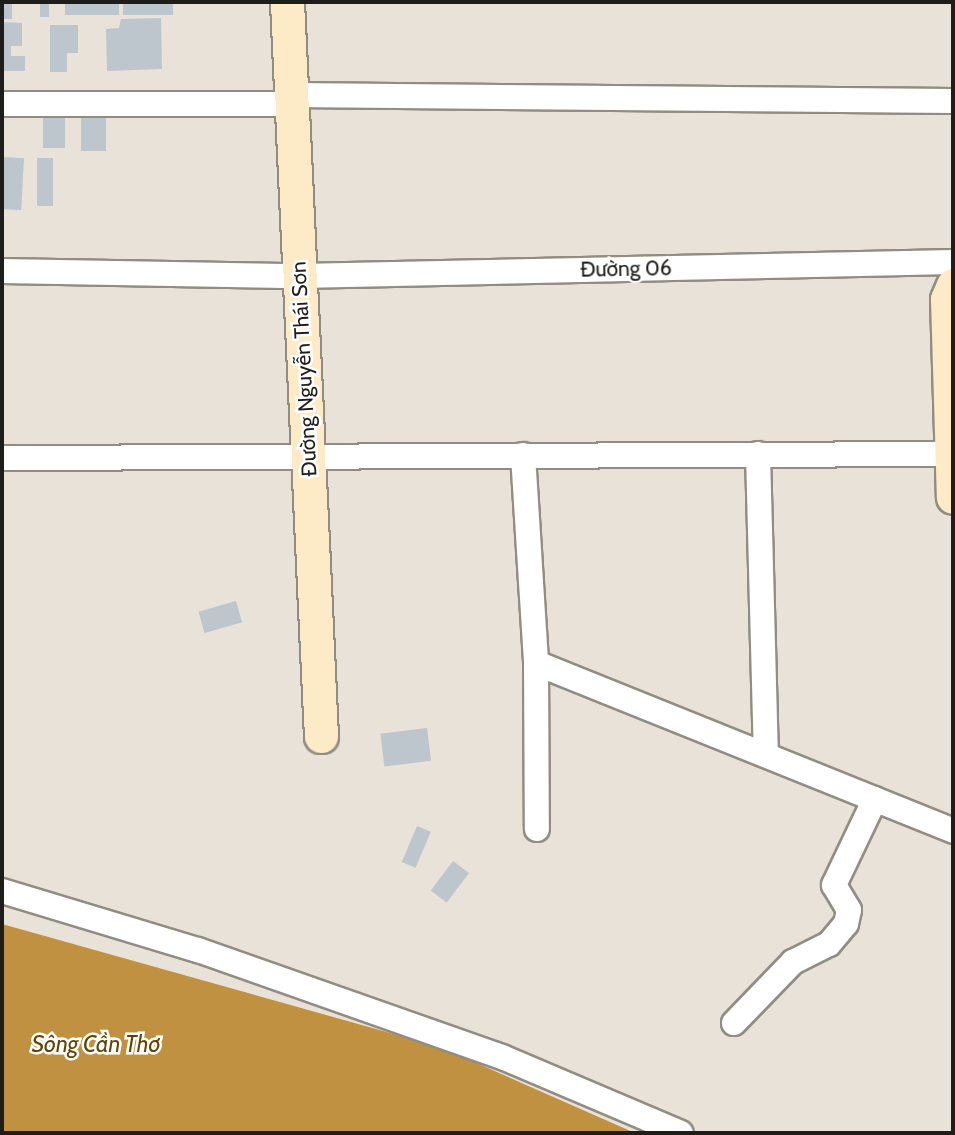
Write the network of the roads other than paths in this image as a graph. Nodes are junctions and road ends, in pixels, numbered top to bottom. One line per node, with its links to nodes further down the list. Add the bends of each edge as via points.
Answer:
1 (287, 2): 2 (street, Đường Nguyễn Thái Sơn)
2 (291, 99): 3 (street); 4 (street); 7 (street, Đường Nguyễn Thái Sơn)
3 (953, 101)
4 (2, 104)
5 (953, 262): 7 (street, Đường 06)
6 (2, 271): 7 (street, Đường 06)
7 (299, 276): 9 (street, Đường Nguyễn Thái Sơn)
8 (953, 285): 11 (street, via 947,299)
9 (307, 454): 12 (street); 13 (street); 16 (street, Đường Nguyễn Thái Sơn)
10 (758, 454): 11 (street); 12 (street); 17 (street)
11 (952, 454): 14 (street)
12 (523, 455): 15 (street)
13 (2, 458)
14 (953, 497)
15 (536, 663): 17 (street); 19 (street)
16 (321, 736)
17 (766, 754): 18 (street)
18 (875, 799): 20 (street); 22 (street, via 834,884 849,910 846,923 829,944 793,962)
19 (537, 829)
20 (953, 831)
21 (2, 891): 23 (street, via 198,950 502,1057)
22 (734, 1023)
23 (681, 1133)

